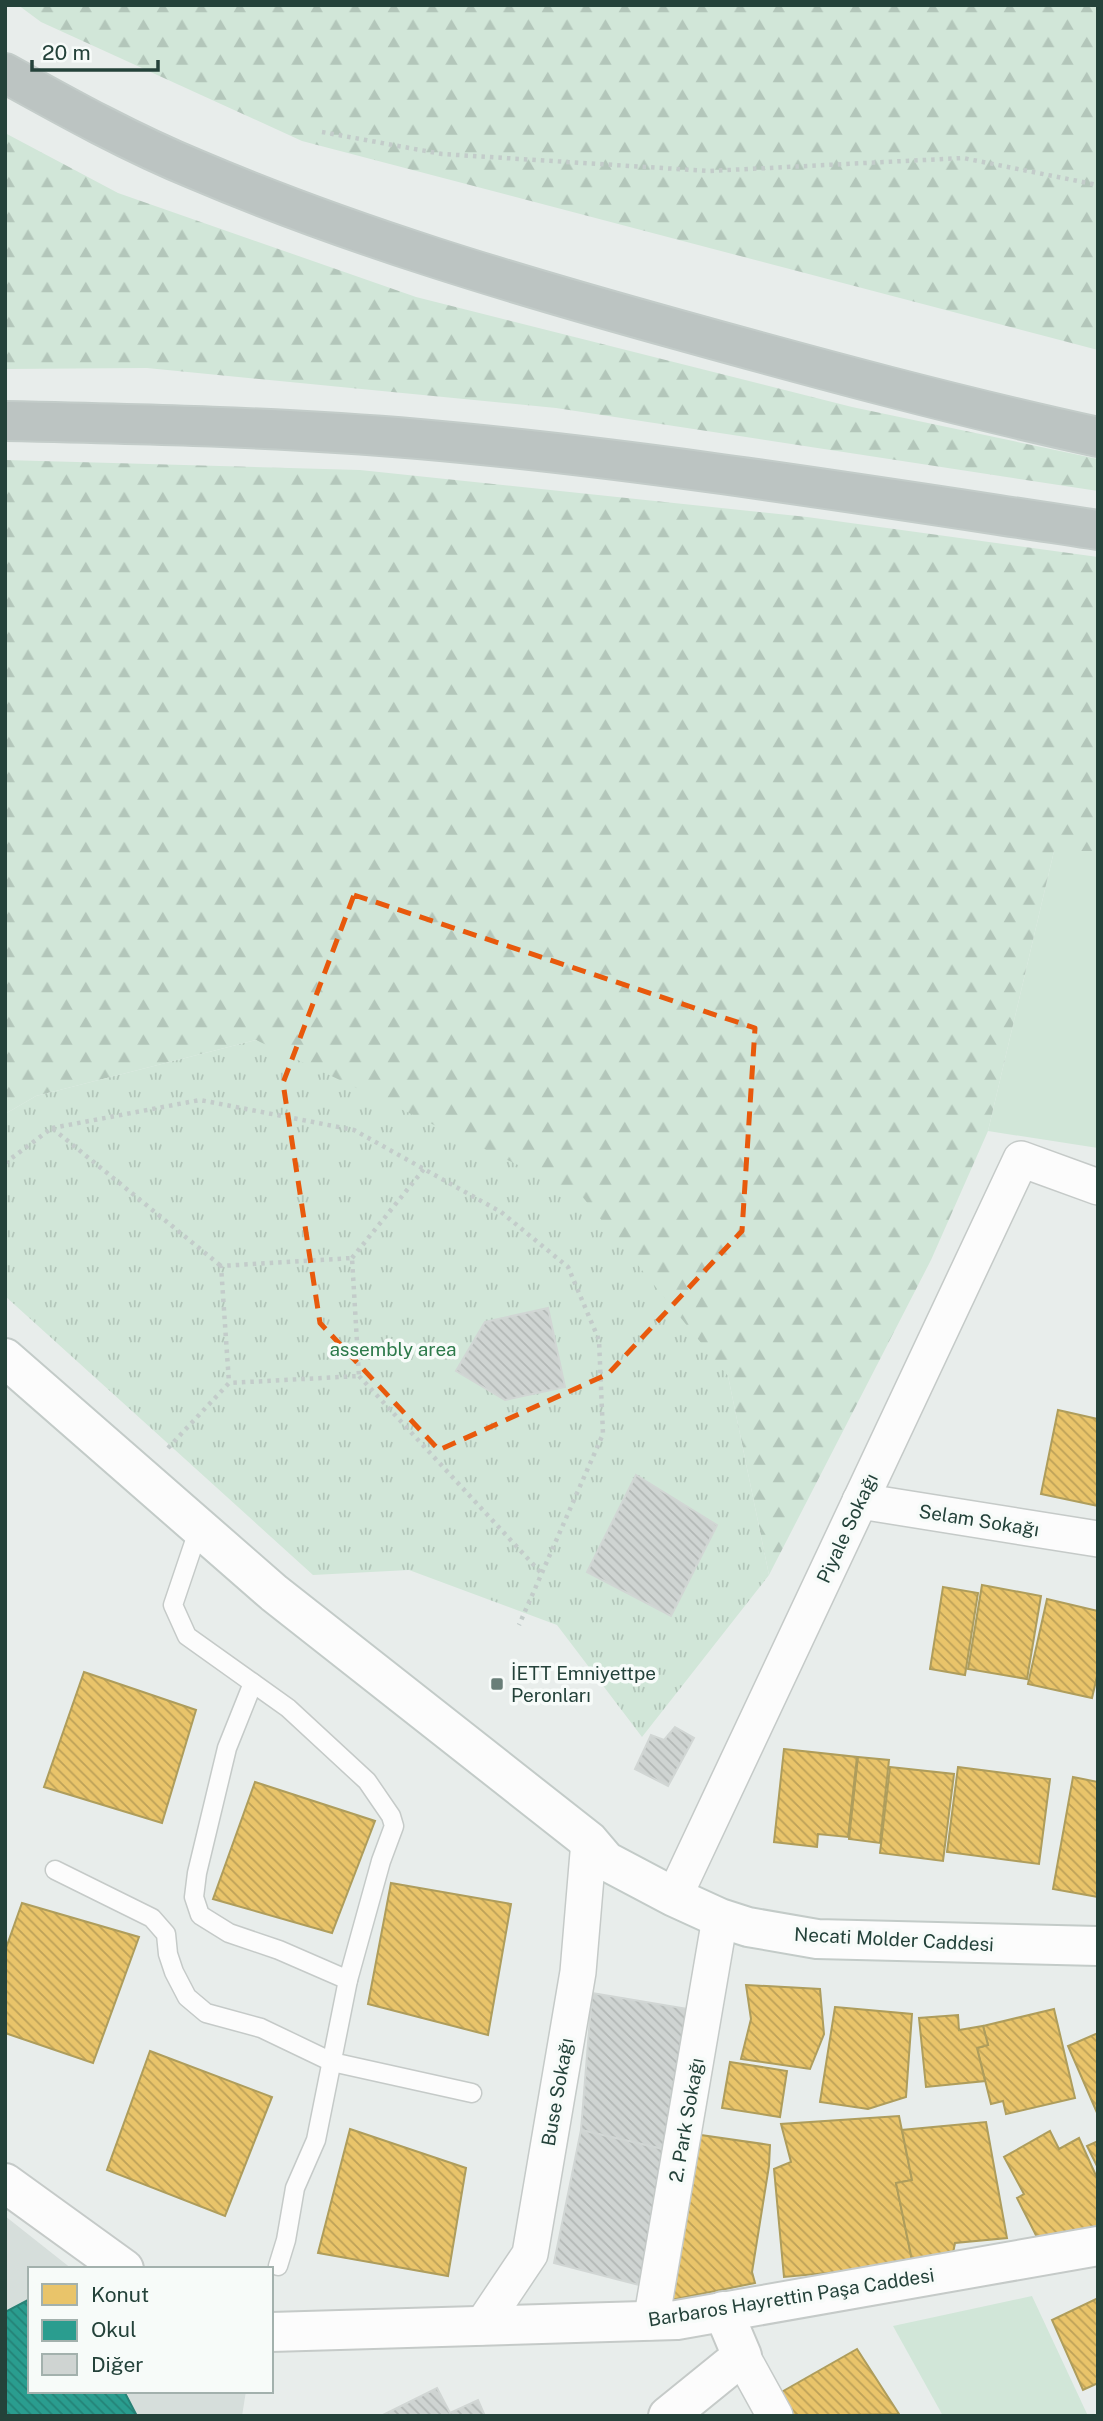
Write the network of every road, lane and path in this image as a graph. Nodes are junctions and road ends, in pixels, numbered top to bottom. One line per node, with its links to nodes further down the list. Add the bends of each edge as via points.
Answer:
1 (5, 73): 5 (highway, via 196,170 337,225 516,285 875,385)
2 (322, 132): 3 (path, via 442,154 709,172 963,158)
3 (1098, 186)
4 (5, 421): 6 (highway, via 170,424 432,440 567,454)
5 (1098, 437)
6 (1098, 530)
7 (52, 1128): 8 (path); 9 (path, via 200,1100 354,1130); 12 (path)
8 (5, 1163)
9 (424, 1169): 11 (path); 20 (path, via 501,1212 569,1267 599,1340 603,1434)
10 (1098, 1187): 17 (street, Piyale Sokağı, via 1021,1159)
11 (352, 1258): 12 (path); 14 (path)
12 (221, 1266): 15 (path)
13 (5, 1358): 16 (main road, Necati Molder Caddesi)
14 (359, 1376): 15 (path); 20 (path)
15 (229, 1383): 16 (path)
16 (141, 1477): 18 (main road, Necati Molder Caddesi)
17 (860, 1502): 19 (street, Selam Sokağı); 25 (street, Piyale Sokağı)
18 (199, 1528): 22 (lane, via 173,1605 187,1636); 23 (main road, Necati Molder Caddesi)
19 (1098, 1539)
20 (542, 1574): 21 (path)
21 (519, 1625)
22 (253, 1683): 28 (lane, via 289,1708 368,1781 391,1816 394,1826); 28 (lane, via 227,1748 194,1897 200,1915 229,1933)
23 (589, 1841): 25 (main road, Necati Molder Caddesi, via 606,1861); 37 (street, Buse Sokağı, via 578,1972 530,2255)
24 (55, 1870): 29 (lane, via 152,1918 166,1934 171,1963 187,1997 206,2012 261,2028)
25 (674, 1897): 26 (main road, Necati Molder Caddesi)
26 (720, 1919): 27 (main road, Necati Molder Caddesi, via 817,1939); 36 (street, 2. Park Sokağı)
27 (1098, 1946)
28 (348, 1980): 29 (lane)
29 (332, 2062): 30 (lane); 33 (lane, via 316,2140 295,2188)
30 (472, 2093)
31 (5, 2183): 34 (main road)
32 (1098, 2246): 35 (main road, Barbaros Hayrettin Paşa Caddesi)
33 (278, 2266)
34 (121, 2267)
35 (723, 2311): 36 (main road, Barbaros Hayrettin Paşa Caddesi); 39 (main road)
36 (651, 2322): 37 (main road, Barbaros Hayrettin Paşa Caddesi)
37 (481, 2327): 38 (main road, Barbaros Hayrettin Paşa Caddesi)
38 (273, 2332)
39 (742, 2356): 40 (main road); 41 (street)
40 (668, 2416)
41 (775, 2416)

